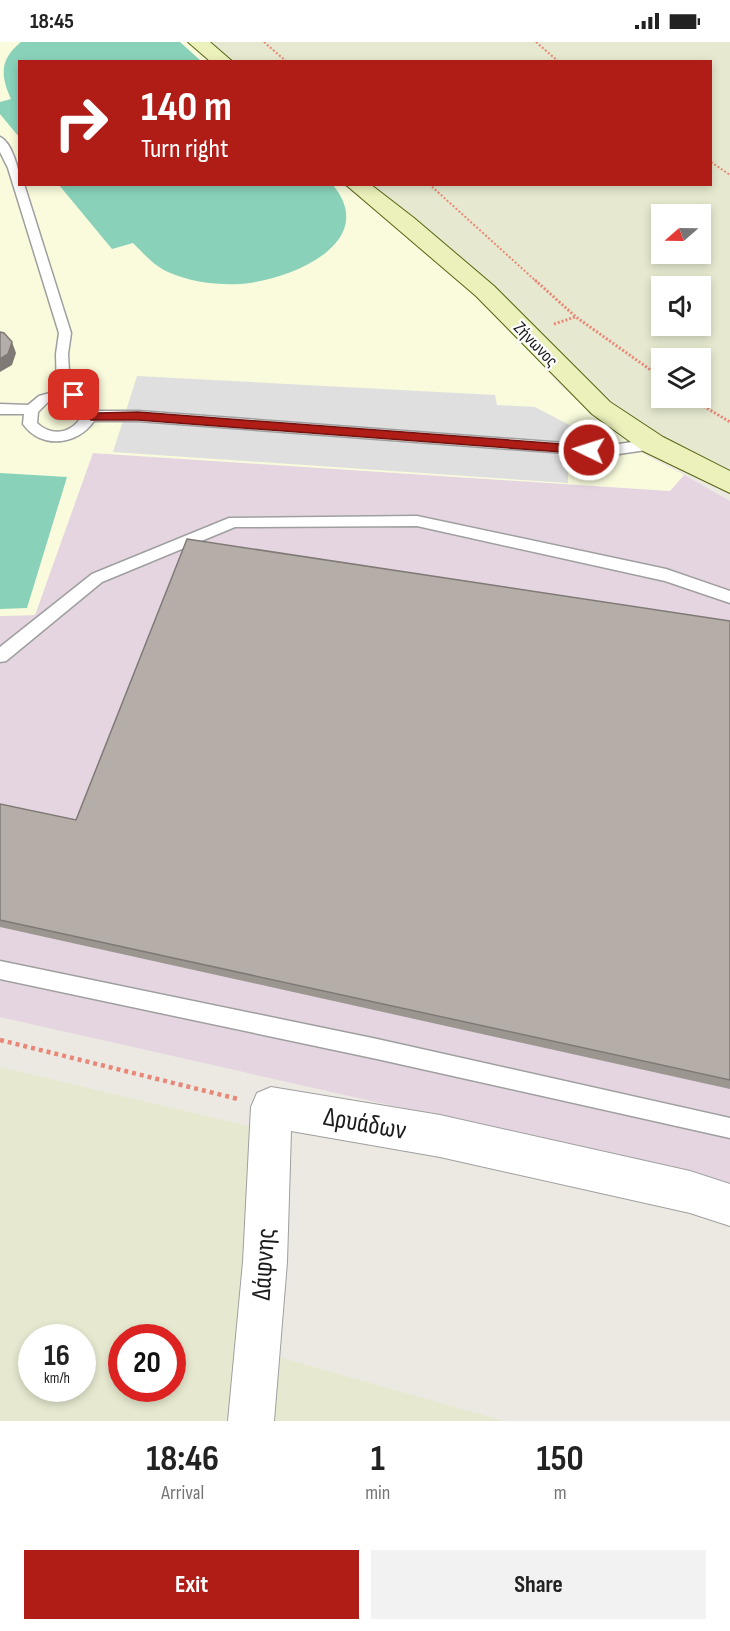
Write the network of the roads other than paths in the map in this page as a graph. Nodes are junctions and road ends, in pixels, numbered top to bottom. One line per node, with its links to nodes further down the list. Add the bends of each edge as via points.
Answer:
1 (198, 42): 2 (street)
2 (221, 60)
3 (0, 140): 4 (lane)
4 (18, 184)
5 (19, 186): 7 (lane, via 65,333)
6 (359, 186): 11 (street, Ζήνωνος, via 485,291 602,408)
7 (64, 394): 9 (lane, via 44,399); 10 (lane, via 82,398 91,409)
8 (0, 409): 9 (lane)
9 (31, 410): 10 (lane, via 30,424 51,437 72,434)
10 (91, 416): 11 (lane, via 138,416 605,451)
11 (652, 444): 12 (street, Ζήνωνος)
12 (730, 483)
13 (730, 597): 14 (lane, via 666,575 417,520 234,522 97,578)
14 (0, 657)
15 (0, 970): 17 (lane)
16 (271, 1107): 18 (street, Δρυάδων, via 440,1136 690,1192); 19 (street, Δάφνης, via 265,1262)
17 (730, 1128)
18 (730, 1205)
19 (251, 1421)

